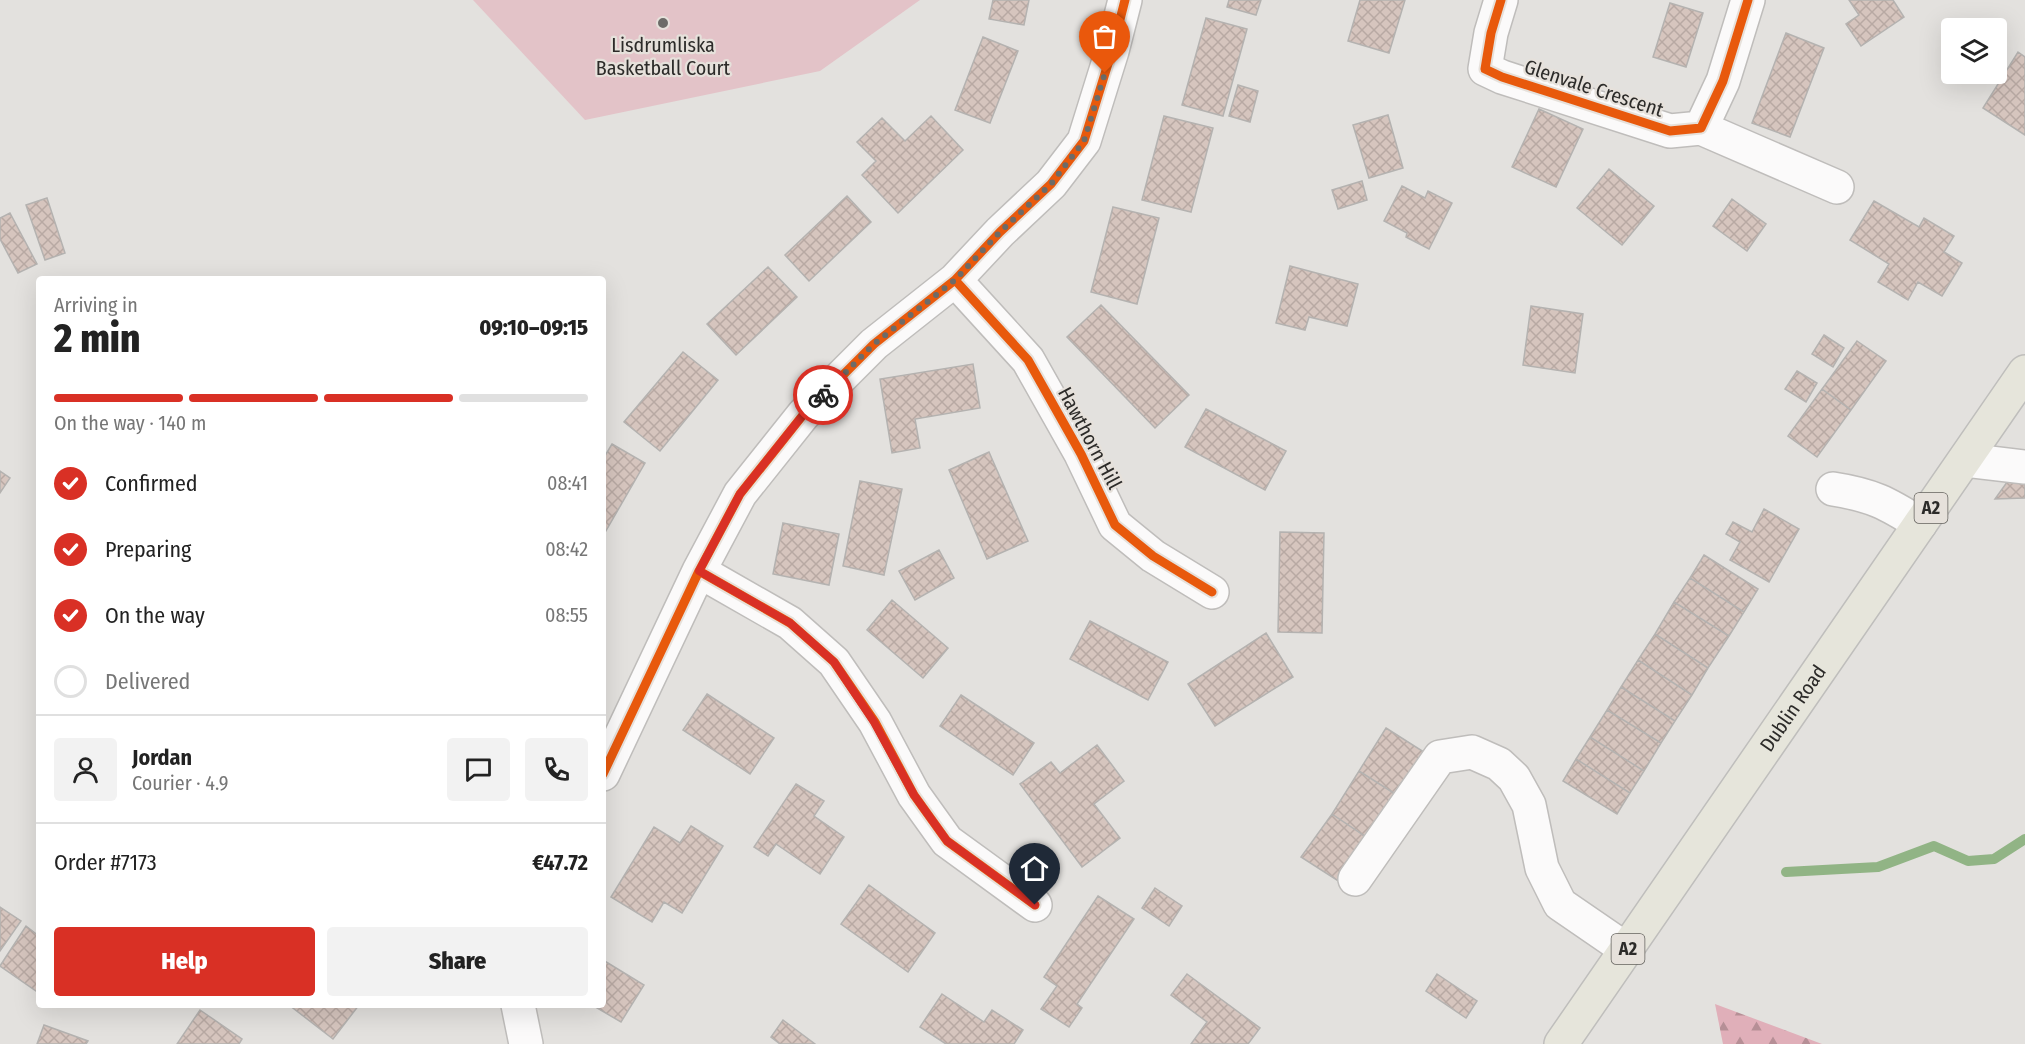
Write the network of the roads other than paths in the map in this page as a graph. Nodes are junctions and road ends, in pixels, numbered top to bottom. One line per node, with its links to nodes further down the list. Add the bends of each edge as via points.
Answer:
1 (1125, 0): 6 (street, via 1084,141 1051,184)
2 (1501, 0): 4 (street, Glenvale Crescent, via 1485,69 1670,131)
3 (1748, 0): 4 (street, via 1723,81)
4 (1701, 128): 5 (street)
5 (1837, 188)
6 (955, 280): 12 (street, via 874,344 803,415 740,494); 13 (street, Hawthorn Hill, via 1028,360 1081,454 1115,525 1153,556)
7 (2025, 372): 8 (main road, Dublin Road / A2)
8 (1965, 460): 9 (street); 11 (main road, Dublin Road / A2)
9 (2025, 466)
10 (1833, 489): 11 (street, via 1878,500)
11 (1920, 524): 17 (main road, Dublin Road / A2)
12 (699, 571): 14 (street); 16 (street, via 790,623 834,662 874,722 914,795 947,841)
13 (1212, 592)
14 (606, 768)
15 (1355, 879): 17 (street, via 1440,757 1472,752 1499,764 1514,778 1529,805 1542,868 1560,904)
16 (1035, 905)
17 (1627, 950): 20 (main road, Dublin Road / A2)
18 (519, 1008): 19 (street)
19 (526, 1044)
20 (1561, 1044)

